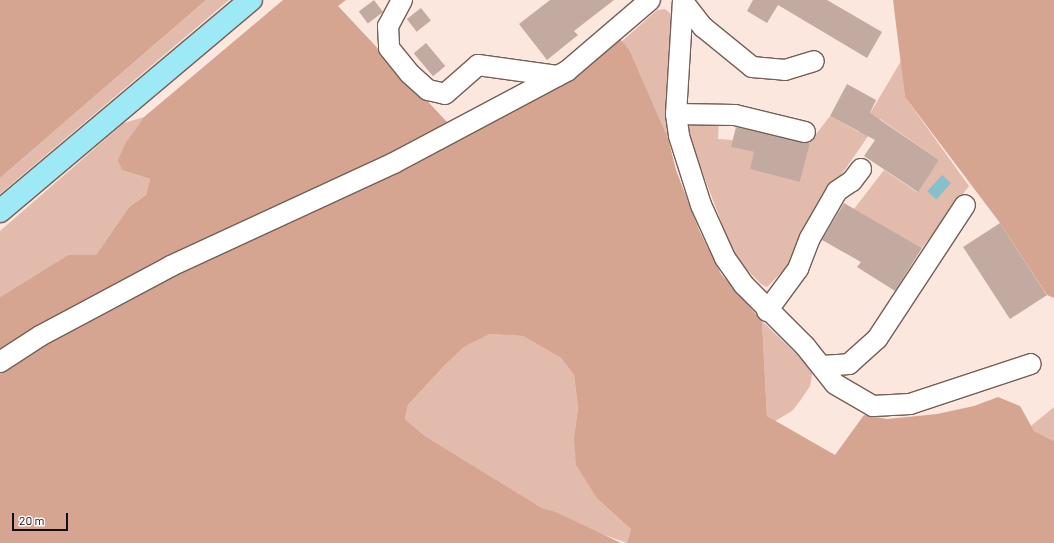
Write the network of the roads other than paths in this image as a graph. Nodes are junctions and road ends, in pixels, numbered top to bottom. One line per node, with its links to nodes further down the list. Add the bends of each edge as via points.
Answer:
1 (251, 0): 11 (main road)
2 (402, 0): 6 (street, via 388,26 389,48 409,74 428,90 445,94 478,65)
3 (650, 0): 6 (street)
4 (684, 2): 5 (street, via 708,32 752,66 785,70); 7 (street)
5 (814, 61)
6 (557, 76): 13 (street, via 394,163 171,266 40,336)
7 (676, 114): 8 (street, via 735,115); 12 (street, via 678,136 713,234 744,285)
8 (805, 132)
9 (861, 169): 12 (street, via 852,181 837,191 810,238 798,269)
10 (965, 205): 15 (street, via 877,339 849,364)
11 (0, 211)
12 (767, 311): 15 (street, via 805,346)
13 (0, 362)
14 (1031, 364): 15 (street, via 910,404 873,406 835,384)
15 (822, 366)

